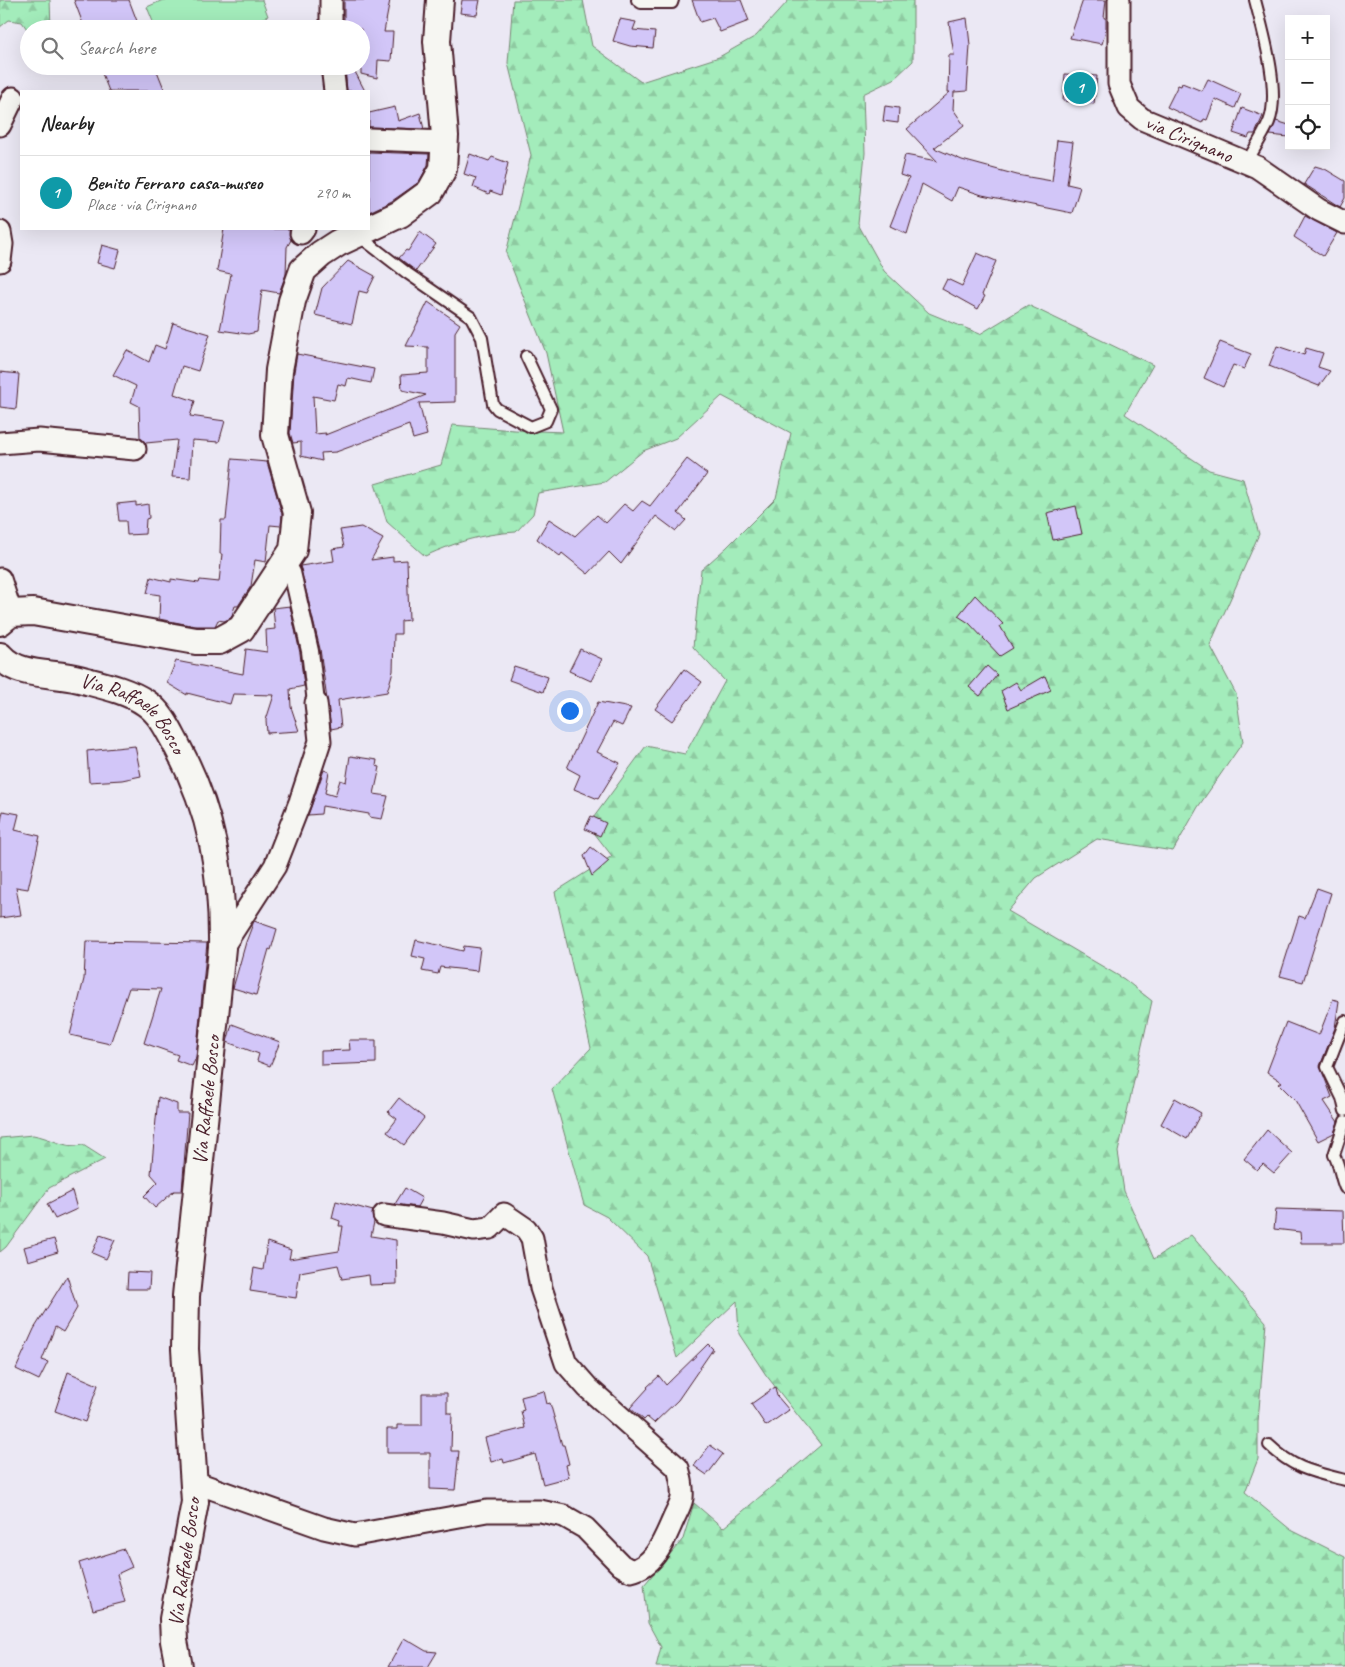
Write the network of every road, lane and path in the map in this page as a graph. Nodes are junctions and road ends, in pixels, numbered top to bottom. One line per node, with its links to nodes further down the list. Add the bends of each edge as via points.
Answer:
1 (331, 0): 7 (street)
2 (440, 0): 13 (street, via 437,41)
3 (637, 0): 4 (lane, via 672,3)
4 (673, 0)
5 (1119, 0): 14 (street, via Cirignano, via 1119,84 1128,108 1142,119)
6 (1255, 0): 14 (lane, via 1264,32 1274,100 1269,121)
7 (331, 20)
8 (333, 75): 9 (street)
9 (335, 90)
10 (13, 98): 11 (street)
11 (0, 125)
12 (370, 139): 13 (street)
13 (445, 142): 16 (street, via 444,169 430,192 400,214)
14 (1246, 163): 15 (street, via Cirignano)
15 (1345, 223)
16 (370, 228)
17 (366, 230): 19 (street)
18 (0, 232): 20 (street)
19 (358, 234): 21 (lane, via 471,317 482,338 493,404 531,427 546,421 551,409); 26 (street, via 321,254 303,270 292,300 279,370 275,435 297,513 293,550 241,628 219,641 196,641 33,612)
20 (0, 261)
21 (526, 356)
22 (0, 443): 23 (street, via 39,440)
23 (135, 449)
24 (292, 572): 28 (street, via 310,651)
25 (0, 580): 26 (street)
26 (5, 617)
27 (0, 656): 29 (street, Via Raffaele Bosco, via 14,668 76,678 128,694 148,704 164,722 202,801 223,902)
28 (316, 703): 29 (street, via 320,742 300,802 275,866)
29 (222, 948): 37 (street, Via Raffaele Bosco, via 186,1296 185,1349)
30 (1345, 1021): 31 (lane, via 1327,1067)
31 (1345, 1111)
32 (1345, 1121): 33 (lane, via 1334,1156)
33 (1345, 1188)
34 (384, 1216): 37 (street, via 474,1230 490,1228 504,1214 526,1229 532,1238 540,1288 566,1363 588,1388 678,1468 682,1481 681,1500 664,1542 640,1569 631,1571 586,1528 564,1516 540,1511 478,1512 355,1535 324,1528)
35 (1269, 1446): 36 (lane, via 1284,1460 1306,1470)
36 (1345, 1480)
37 (194, 1482): 38 (street, Via Raffaele Bosco, via 195,1502 173,1619)
38 (179, 1667)

